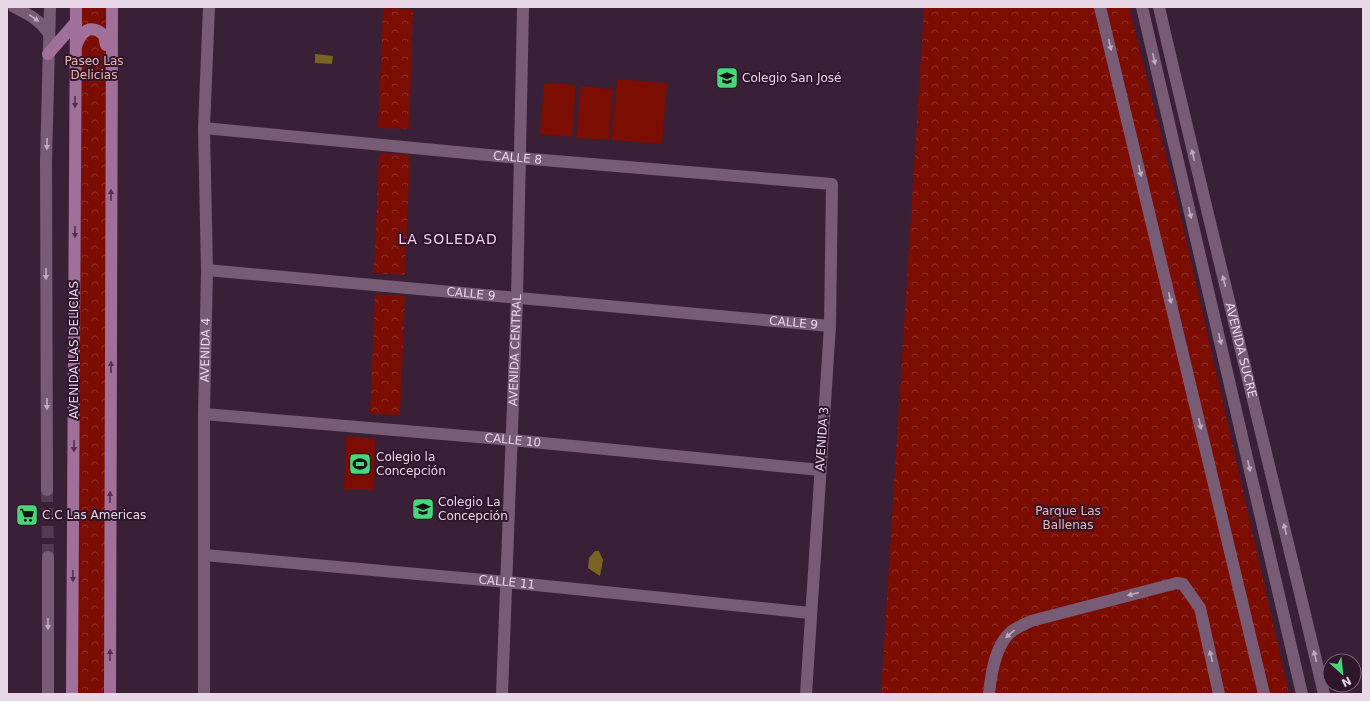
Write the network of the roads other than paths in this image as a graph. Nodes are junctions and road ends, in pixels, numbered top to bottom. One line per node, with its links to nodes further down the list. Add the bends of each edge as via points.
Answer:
1 (14, 7): 13 (street, one-way to 13, via 32,16)
2 (50, 7): 13 (street)
3 (76, 7): 12 (main road, AVENIDA LAS DELICIAS)
4 (105, 7): 14 (main road)
5 (112, 7): 17 (main road)
6 (209, 7): 18 (street, AVENIDA 4)
7 (520, 7): 8 (street)
8 (523, 7): 19 (street, AVENIDA CENTRAL)
9 (1100, 7): 40 (street, one-way to 40)
10 (1142, 7): 41 (street, AVENIDA SUCRE, one-way to 41)
11 (1159, 7): 42 (street, AVENIDA SUCRE, one-way to 11)
12 (76, 22): 15 (main road, AVENIDA LAS DELICIAS); 16 (main road)
13 (49, 34): 16 (street)
14 (106, 44): 15 (main road, via 104,35 90,30 80,35); 17 (main road, via 107,55)
15 (76, 47): 33 (main road, AVENIDA LAS DELICIAS, one-way to 33)
16 (48, 54): 27 (street, one-way to 27)
17 (112, 60): 34 (main road, one-way to 17)
18 (204, 128): 19 (street, CALLE 8); 21 (street, AVENIDA 4)
19 (519, 158): 20 (street, CALLE 8); 22 (street, AVENIDA CENTRAL)
20 (832, 184): 23 (street, AVENIDA 3)
21 (207, 270): 22 (street, CALLE 9); 24 (street, AVENIDA 4)
22 (517, 298): 23 (street, CALLE 9); 25 (street, AVENIDA CENTRAL)
23 (830, 326): 26 (street, AVENIDA 3)
24 (204, 414): 25 (street, CALLE 10); 28 (street, AVENIDA 4)
25 (512, 440): 26 (street, CALLE 10); 30 (street, AVENIDA CENTRAL)
26 (820, 470): 31 (street, AVENIDA 3)
27 (48, 490)
28 (204, 555): 30 (street, CALLE 11); 35 (street, AVENIDA 4)
29 (48, 557): 32 (street, one-way to 32)
30 (507, 582): 31 (street, CALLE 11); 36 (street, AVENIDA CENTRAL)
31 (810, 613): 37 (street, AVENIDA 3)
32 (48, 694)
33 (72, 694)
34 (110, 694)
35 (204, 694)
36 (502, 694)
37 (806, 694)
38 (989, 694): 39 (street, one-way to 38, via 1200,608 1183,584 1176,583 1031,621 1012,631 1000,648)
39 (1219, 694)
40 (1264, 694)
41 (1302, 694)
42 (1324, 694)

